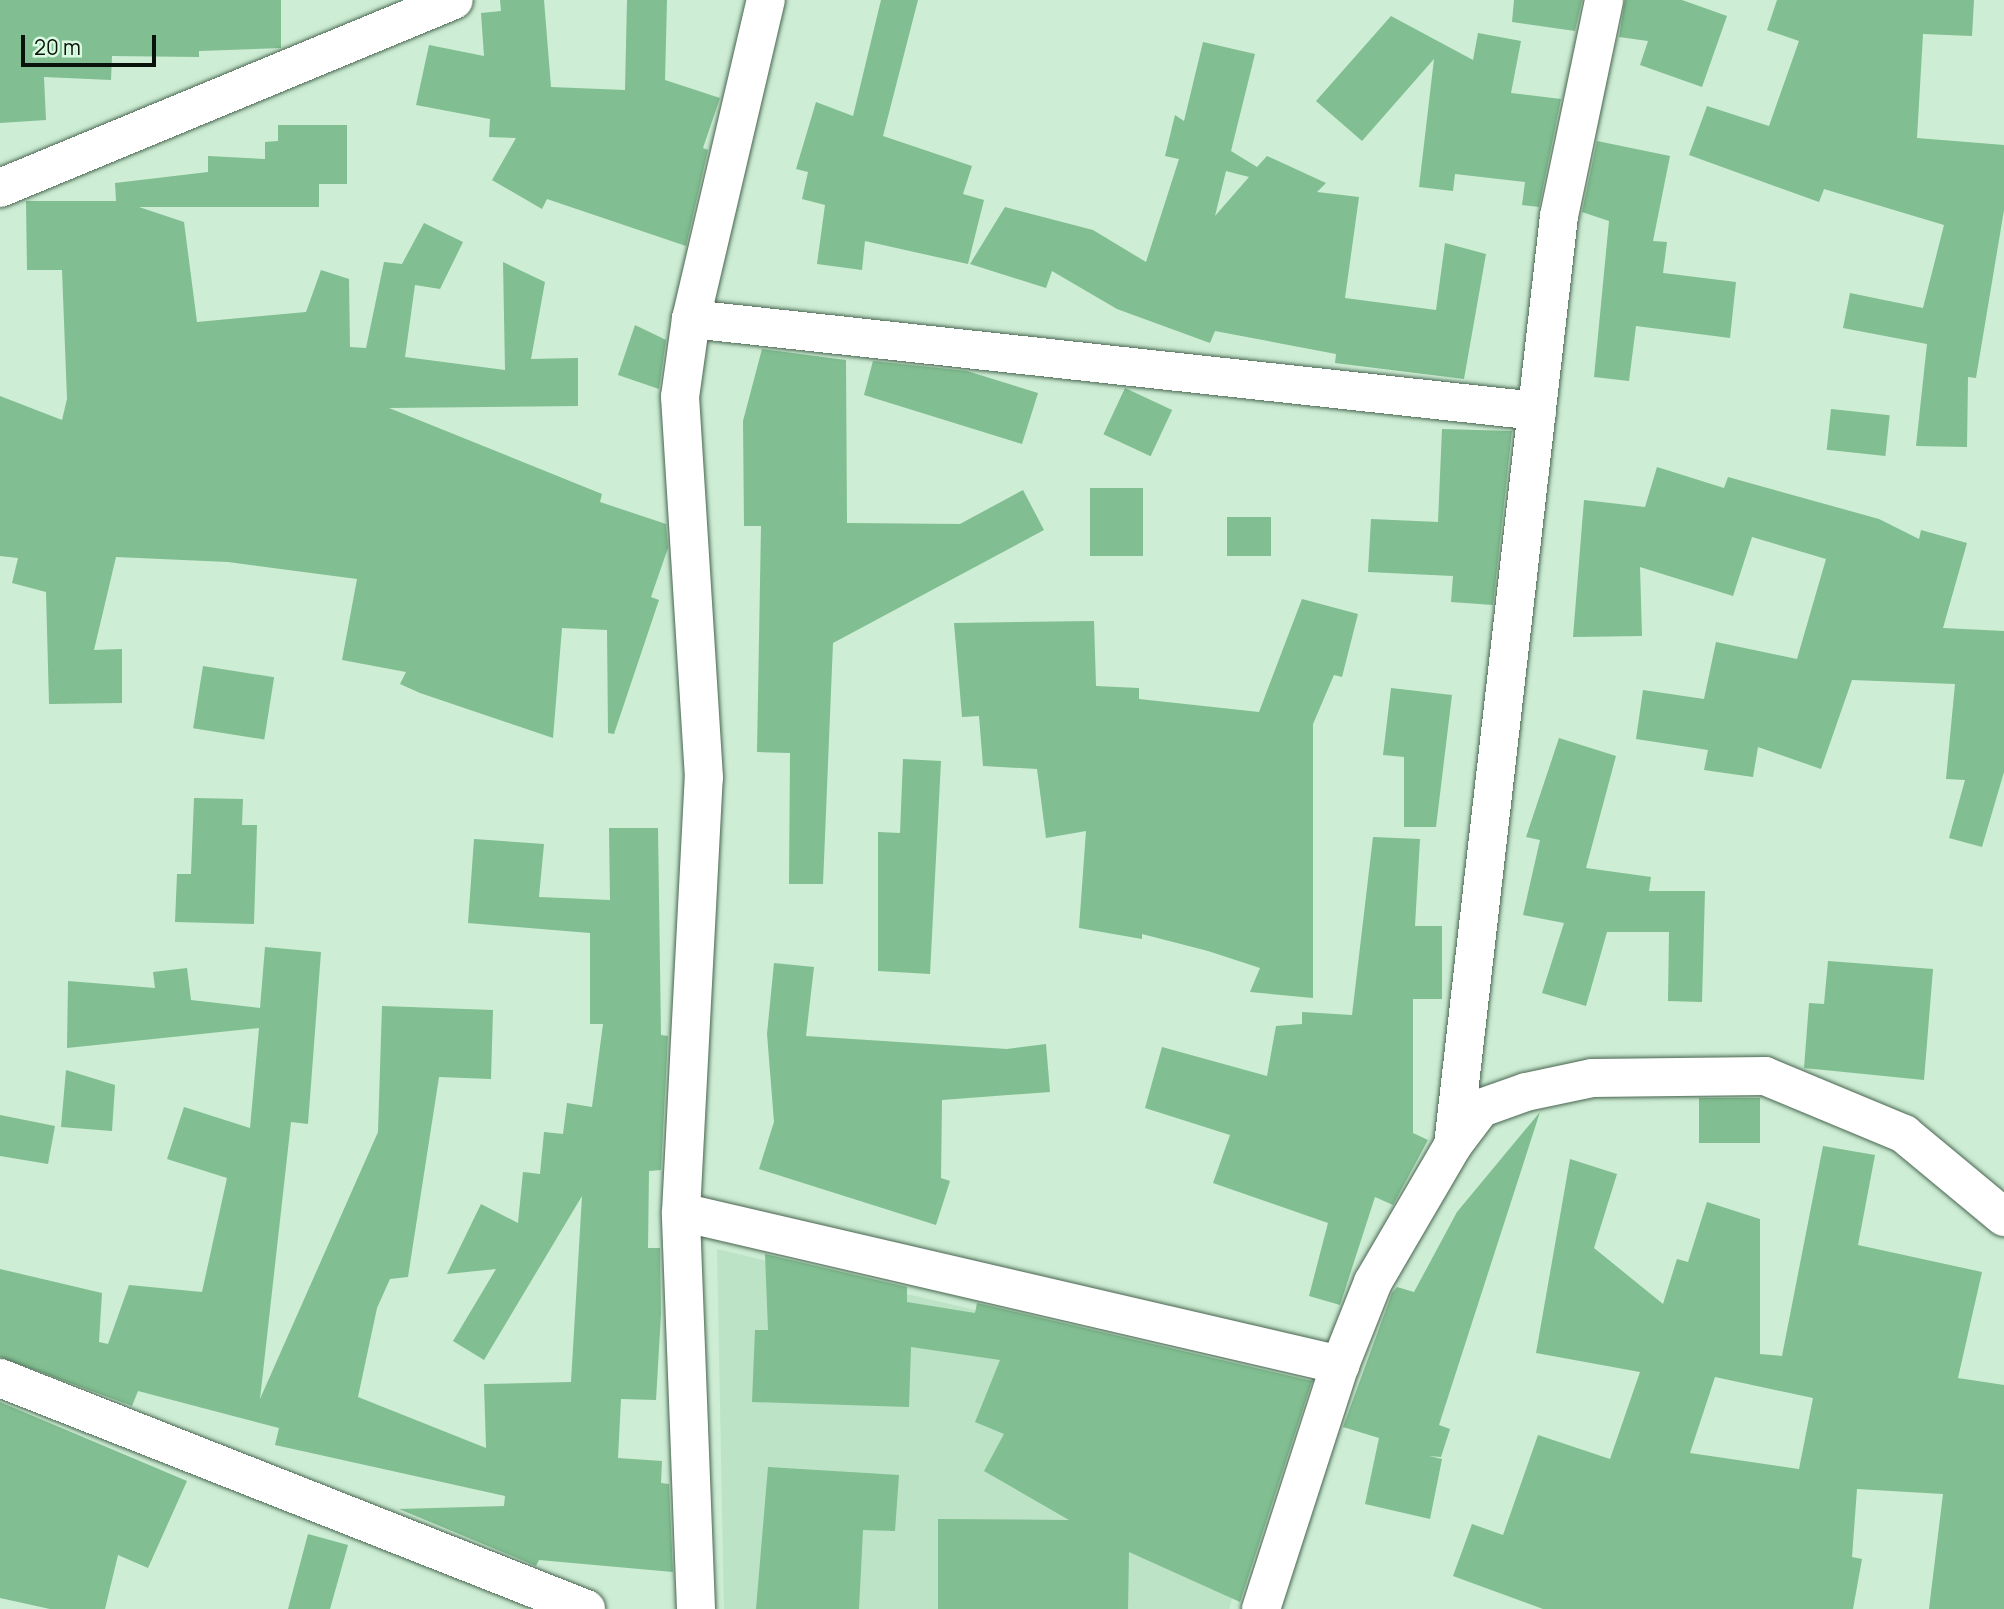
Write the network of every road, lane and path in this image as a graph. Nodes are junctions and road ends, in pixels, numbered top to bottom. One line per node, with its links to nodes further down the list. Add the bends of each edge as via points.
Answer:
1 (454, 0): 4 (street)
2 (766, 0): 5 (street)
3 (1604, 0): 6 (street, via 1559,216)
4 (0, 188)
5 (691, 320): 6 (street); 8 (street, via 680,397 704,778)
6 (1537, 411): 7 (street)
7 (1452, 1145): 9 (street, via 1481,1108 1526,1092 1592,1078 1765,1076 1904,1134); 10 (street, via 1373,1282)
8 (681, 1212): 10 (street); 13 (street)
9 (2004, 1217)
10 (1340, 1365): 14 (street)
11 (0, 1378): 12 (street)
12 (586, 1609)
13 (696, 1609)
14 (1261, 1609)

